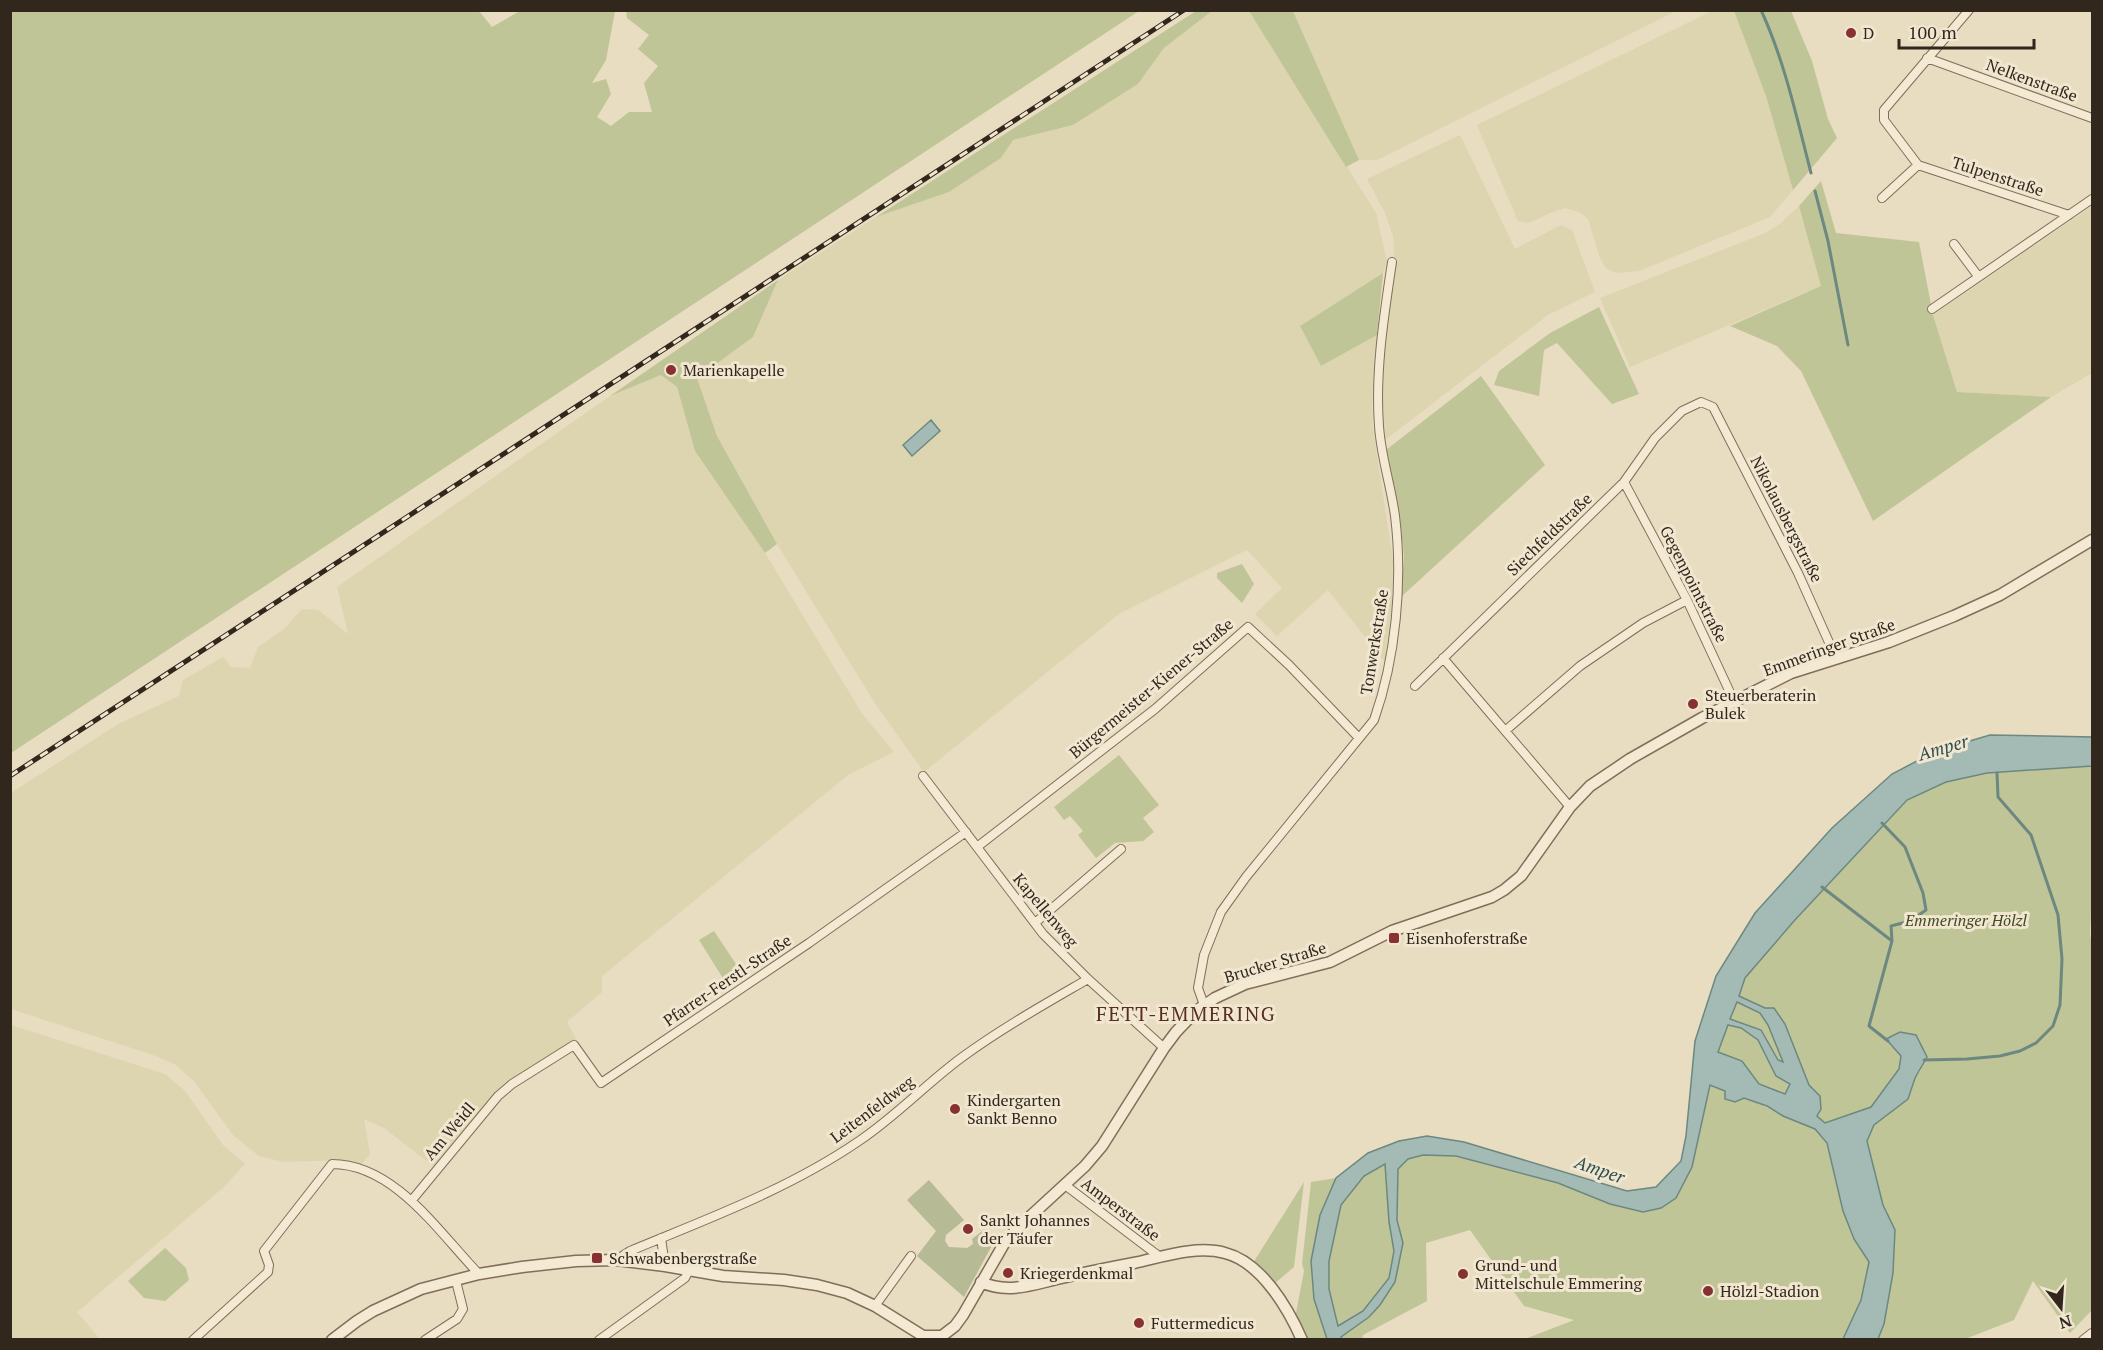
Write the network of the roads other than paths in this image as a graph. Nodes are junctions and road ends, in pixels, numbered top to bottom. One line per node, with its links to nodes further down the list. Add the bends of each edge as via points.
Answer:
1 (1970, 10): 2 (street)
2 (1927, 58): 3 (street, Nelkenstraße); 4 (street, via 1884,110 1884,120)
3 (2092, 118)
4 (1918, 165): 5 (street); 7 (street, Tulpenstraße)
5 (1882, 198)
6 (2092, 199): 7 (street)
7 (2069, 215): 10 (street)
8 (1954, 244): 10 (street)
9 (1392, 262): 21 (street, Tonwerkstraße, via 1378,399 1382,448 1395,515 1397,602 1382,699 1374,720)
10 (1978, 276): 11 (street)
11 (1932, 309)
12 (1701, 402): 13 (street, Siechfeldstraße, via 1682,411 1655,438); 17 (street, Nikolausbergstraße, via 1713,407 1798,573)
13 (1624, 482): 15 (street, Gegenpointstraße); 16 (street, Siechfeldstraße)
14 (2092, 540): 17 (street, Emmeringer Straße, via 2021,583 1954,616)
15 (1687, 600): 19 (street, Gegenpointstraße); 20 (street, via 1643,622 1580,666)
16 (1443, 658): 18 (street, Siechfeldstraße); 20 (street)
17 (1836, 658): 19 (street, Emmeringer Straße, via 1791,673)
18 (1415, 686)
19 (1734, 701): 23 (street, Emmeringer Straße, via 1608,773)
20 (1505, 730): 23 (street)
21 (1359, 738): 26 (street, Bürgermeister-Kiener-Straße, via 1248,627 1155,709); 30 (street, Tonwerkstraße, via 1221,912 1204,955 1198,988)
22 (922, 776): 25 (street, Kapellenweg)
23 (1570, 807): 24 (street, Emmeringer Straße)
24 (1560, 821): 30 (street, Brucker Straße, via 1521,876 1492,897 1392,931 1330,962 1245,984)
25 (966, 832): 26 (street, Kapellenweg); 32 (street, Pfarrer-Ferstl-Straße, via 601,1083 574,1045)
26 (977, 847): 28 (street, Kapellenweg)
27 (1120, 849): 28 (street)
28 (1035, 923): 29 (street, Kapellenweg)
29 (1088, 978): 31 (street, Kapellenweg); 35 (street, Leitenfeldweg, via 1010,1023 860,1140 820,1165)
30 (1204, 1005): 31 (street, Brucker Straße)
31 (1164, 1048): 33 (street, Brucker Straße, via 1106,1140)
32 (512, 1084): 34 (street, Am Weidl)
33 (1065, 1185): 37 (street, Amperstraße); 43 (street, Brucker Straße, via 1005,1242)
34 (412, 1200): 41 (street); 46 (street, via 373,1175 344,1164 332,1164 264,1251 268,1272)
35 (661, 1238): 38 (street, Leitenfeldweg); 39 (street)
36 (910, 1256): 44 (street)
37 (1160, 1257): 43 (street, Amperstraße, via 1016,1289); 51 (street, Amperstraße, via 1205,1251 1225,1253 1243,1261 1275,1292)
38 (616, 1260): 39 (street); 41 (street, via 576,1261)
39 (665, 1266): 40 (street)
40 (689, 1270): 44 (street, via 817,1286 847,1293); 50 (street, via 685,1278)
41 (479, 1275): 42 (street)
42 (456, 1281): 48 (street, via 395,1300); 49 (street, via 463,1309 457,1319)
43 (981, 1282): 47 (street, Brucker Straße, via 955,1326)
44 (875, 1306): 47 (street, via 923,1336)
45 (2092, 1333): 52 (street)
46 (197, 1338)
47 (943, 1338)
48 (332, 1340)
49 (425, 1340)
50 (599, 1340)
51 (1302, 1340)
52 (2083, 1340)

